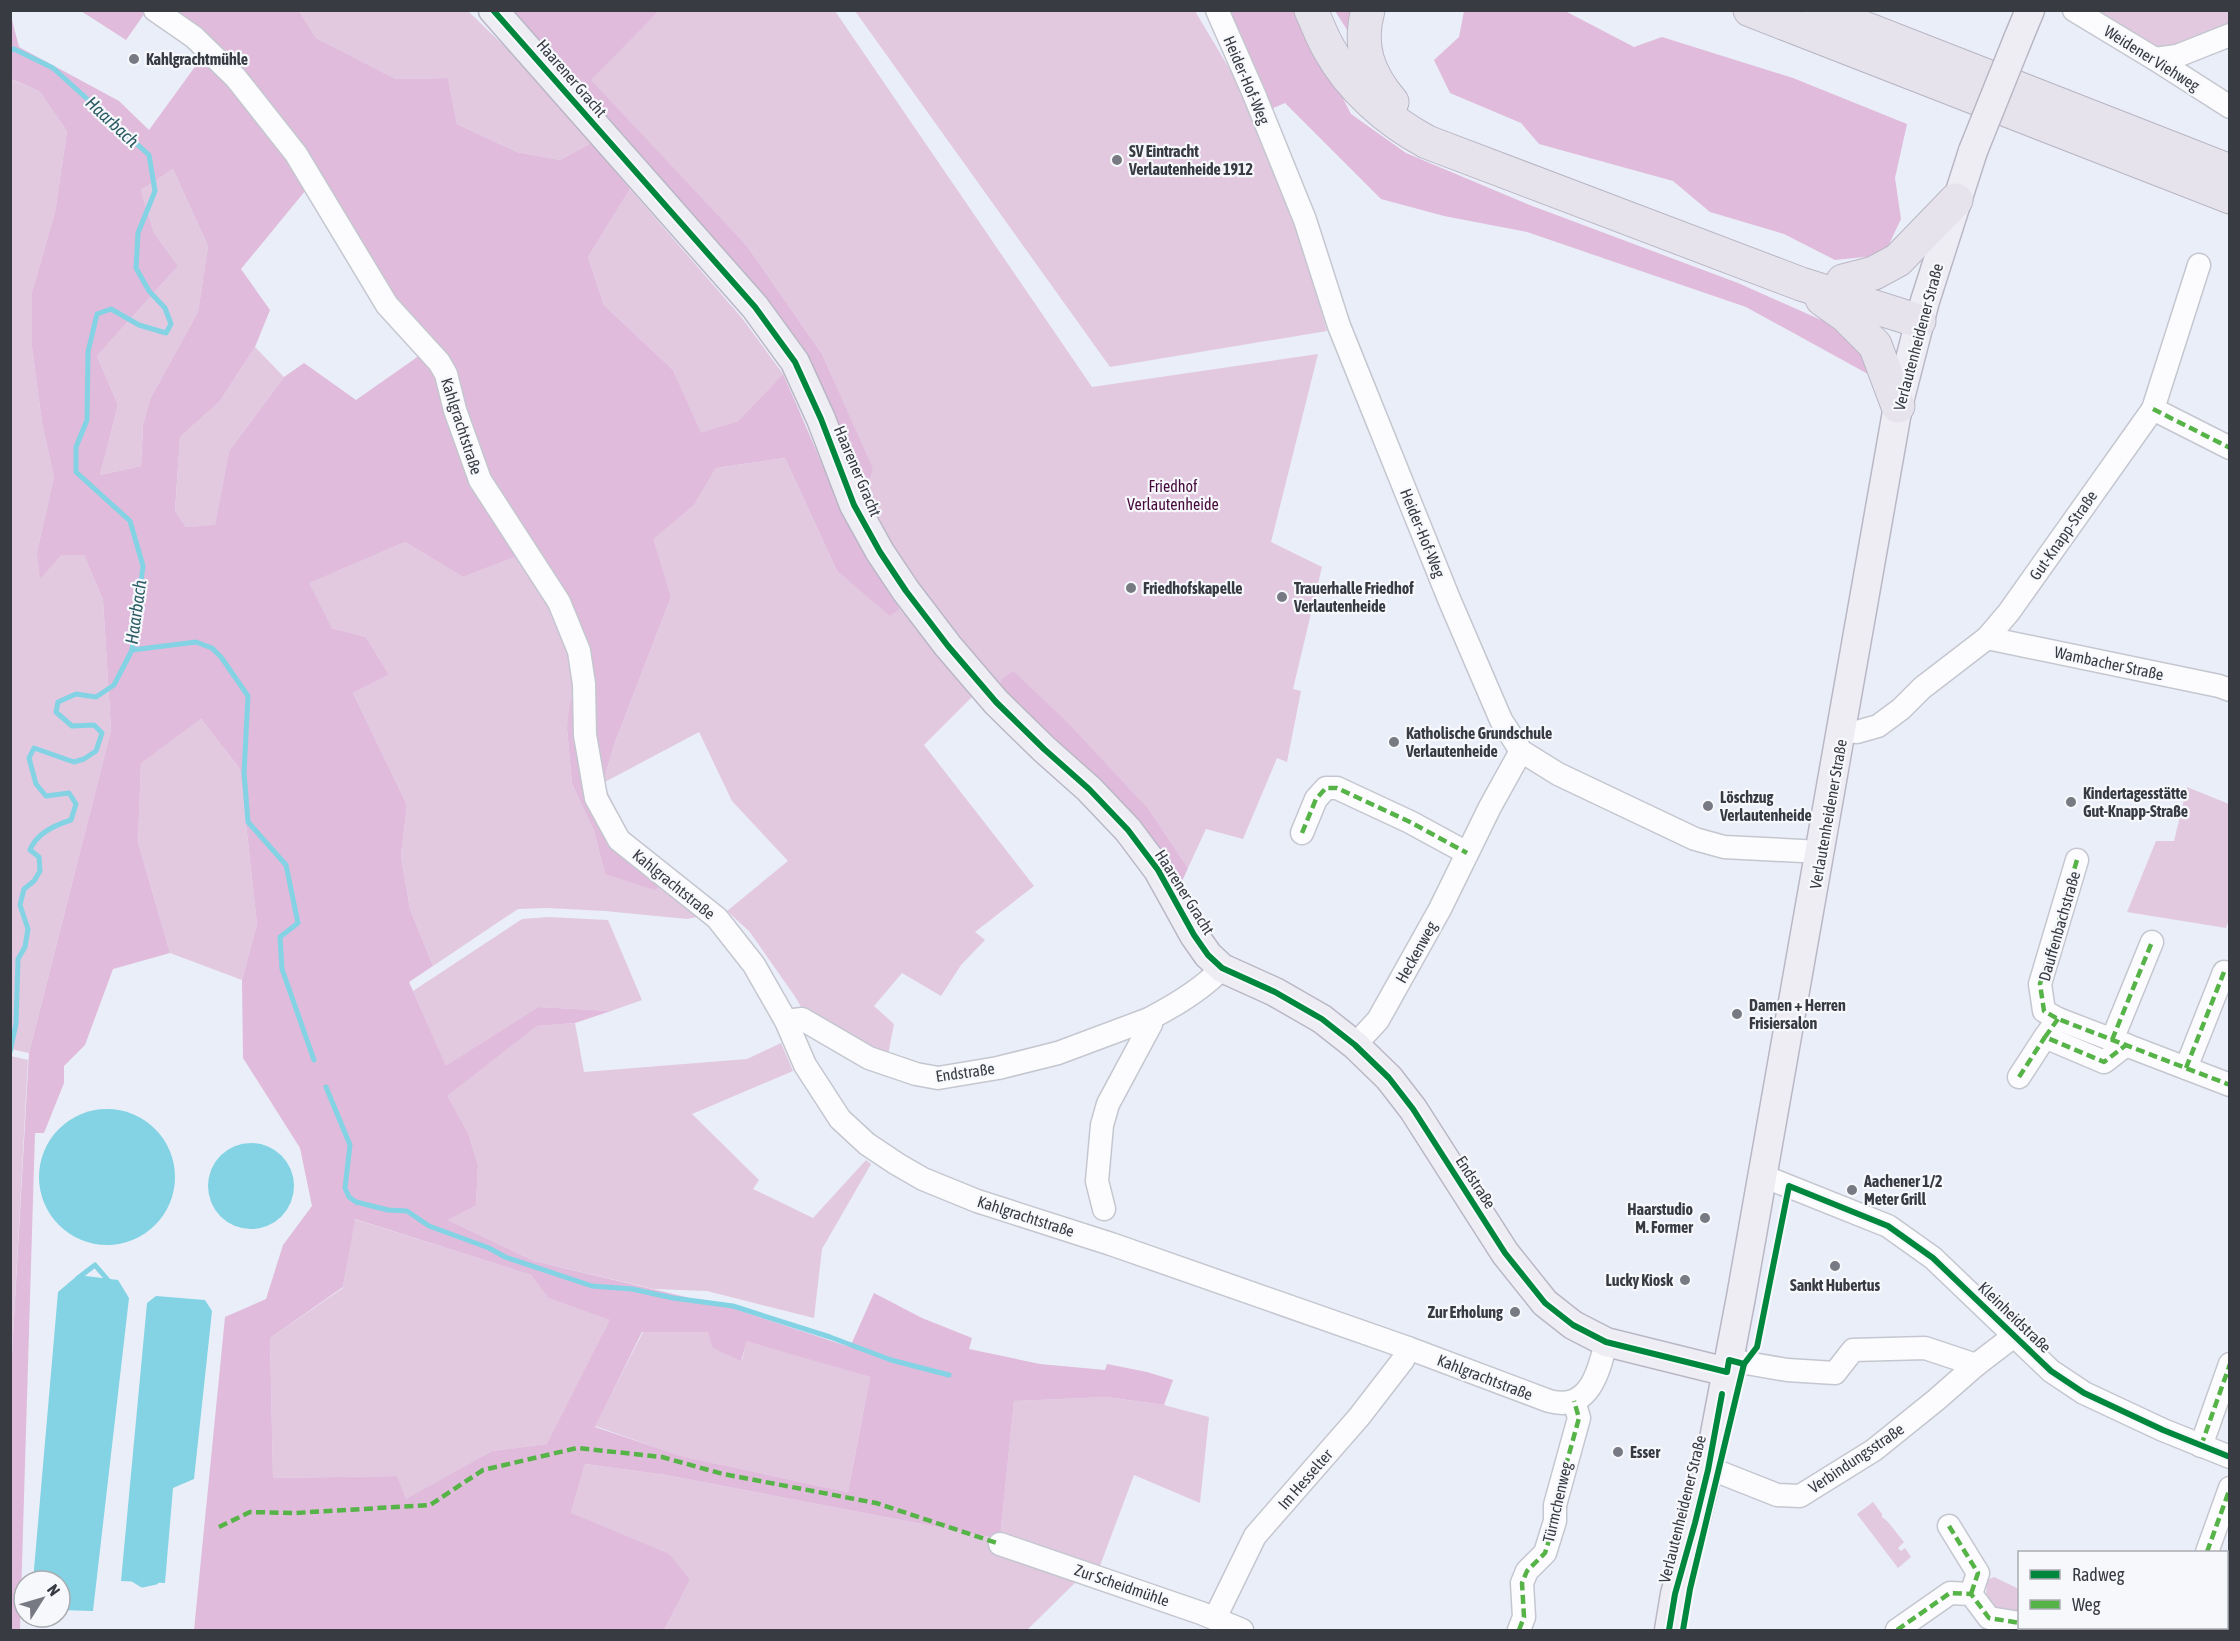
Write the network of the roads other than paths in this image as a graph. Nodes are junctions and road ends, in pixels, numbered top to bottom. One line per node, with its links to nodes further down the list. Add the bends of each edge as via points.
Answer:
1 (155, 10): 36 (street, Kahlgrachtstraße, via 194,37 236,78 296,154 387,305 439,362 480,480 559,602 579,651 585,735 596,798 619,840 717,918 754,965)
2 (493, 10): 32 (main road, Haarener Gracht, via 755,307 795,362 854,505 906,591 996,702 1128,830 1158,870 1203,948)
3 (1217, 10): 26 (street, Heider-Hof-Weg, via 1305,220 1339,326 1449,599 1501,720)
4 (1311, 10): 18 (highway, via 1329,50 1346,75 1378,109 1410,133)
5 (1368, 10): 17 (highway, via 1363,41 1370,70 1394,105 1421,124 1504,162 1641,202)
6 (1750, 10): 14 (highway)
7 (1818, 10): 13 (highway)
8 (2030, 10): 15 (main road, Verlautenheidener Straße, bridge)
9 (2074, 10): 11 (street, Weidener Viehweg)
10 (2229, 35): 11 (street, via 2177,56)
11 (2155, 58): 12 (street, Weidener Viehweg)
12 (2229, 107)
13 (2229, 171)
14 (2229, 198)
15 (1956, 200): 17 (highway, via 1898,260 1874,273); 19 (main road, Verlautenheidener Straße)
16 (2199, 265): 21 (street, Gut-Knapp-Straße)
17 (1843, 281): 19 (highway)
18 (1801, 284): 19 (highway, via 1887,313); 20 (highway, via 1846,316 1875,345)
19 (1922, 311): 20 (main road, Verlautenheidener Straße)
20 (1898, 406): 25 (main road, Verlautenheidener Straße)
21 (2152, 409): 22 (street); 23 (street, Gut-Knapp-Straße)
22 (2229, 447)
23 (1987, 638): 24 (street, Wambacher Straße); 25 (street, Gut-Knapp-Straße, via 1878,726 1857,732)
24 (2229, 690)
25 (1842, 730): 28 (main road, Verlautenheidener Straße)
26 (1521, 751): 28 (street, Heider-Hof-Weg, via 1558,774 1695,839 1724,847); 29 (street, Heckenweg)
27 (1302, 832): 29 (street, via 1316,799 1326,788 1338,788)
28 (1821, 852): 43 (main road, Verlautenheidener Straße)
29 (1467, 853): 39 (street, Heckenweg, via 1378,1020)
30 (2077, 861): 35 (street, Dauffenbachstraße, via 2040,984 2044,1011)
31 (2152, 942): 38 (street)
32 (1222, 968): 34 (street, Endstraße); 39 (main road, Endstraße, via 1322,1019)
33 (2224, 972): 40 (street)
34 (1149, 1019): 36 (street, Endstraße, via 1058,1053 938,1078 869,1059 802,1019); 44 (street, via 1151,1024 1108,1104 1102,1125 1097,1181)
35 (2058, 1019): 37 (street); 38 (street)
36 (786, 1021): 47 (street, Kahlgrachtstraße, via 805,1065 840,1119 867,1144 923,1179 977,1201)
37 (2045, 1037): 38 (street, via 2104,1062); 41 (street)
38 (2119, 1042): 40 (street)
39 (1355, 1045): 46 (main road, Endstraße, via 1389,1078 1413,1109 1505,1253 1545,1303 1573,1325)
40 (2186, 1068): 42 (street)
41 (2019, 1077)
42 (2229, 1085)
43 (1763, 1176): 45 (street, Kleinheidstraße, via 1888,1226 1933,1258); 50 (main road, Verlautenheidener Straße)
44 (1104, 1209)
45 (2014, 1336): 49 (street, Verbindungsstraße); 52 (street, Kleinheidstraße, via 2051,1371 2084,1393)
46 (1606, 1342): 50 (main road, Endstraße); 51 (street, via 1588,1390)
47 (1408, 1348): 51 (street, Kahlgrachtstraße, via 1549,1401); 60 (street, Im Hesselter, via 1359,1417 1255,1536)
48 (2229, 1364): 52 (street)
49 (1976, 1365): 50 (street, via 1925,1348 1853,1350 1835,1373); 54 (street, Verbindungsstraße, via 1874,1450 1800,1496 1777,1495)
50 (1728, 1366): 54 (main road, Verlautenheidener Straße)
51 (1574, 1401): 63 (street, Türmchenweg, via 1579,1418 1562,1472 1555,1521 1545,1553 1527,1571 1522,1583 1524,1617)
52 (2201, 1446): 53 (street, Kleinheidstraße)
53 (2229, 1456)
54 (1707, 1470): 64 (main road, Verlautenheidener Straße)
55 (2229, 1488): 58 (street)
56 (1949, 1526): 59 (street, via 1978,1573)
57 (1000, 1544): 60 (street, Zur Scheidmühle)
58 (2207, 1551)
59 (1971, 1594): 61 (street, via 1989,1618); 65 (street, via 1950,1593)
60 (1215, 1618): 62 (street, Zur Scheidmühle)
61 (2018, 1623)
62 (1242, 1630)
63 (1519, 1630)
64 (1669, 1630)
65 (1897, 1630)

